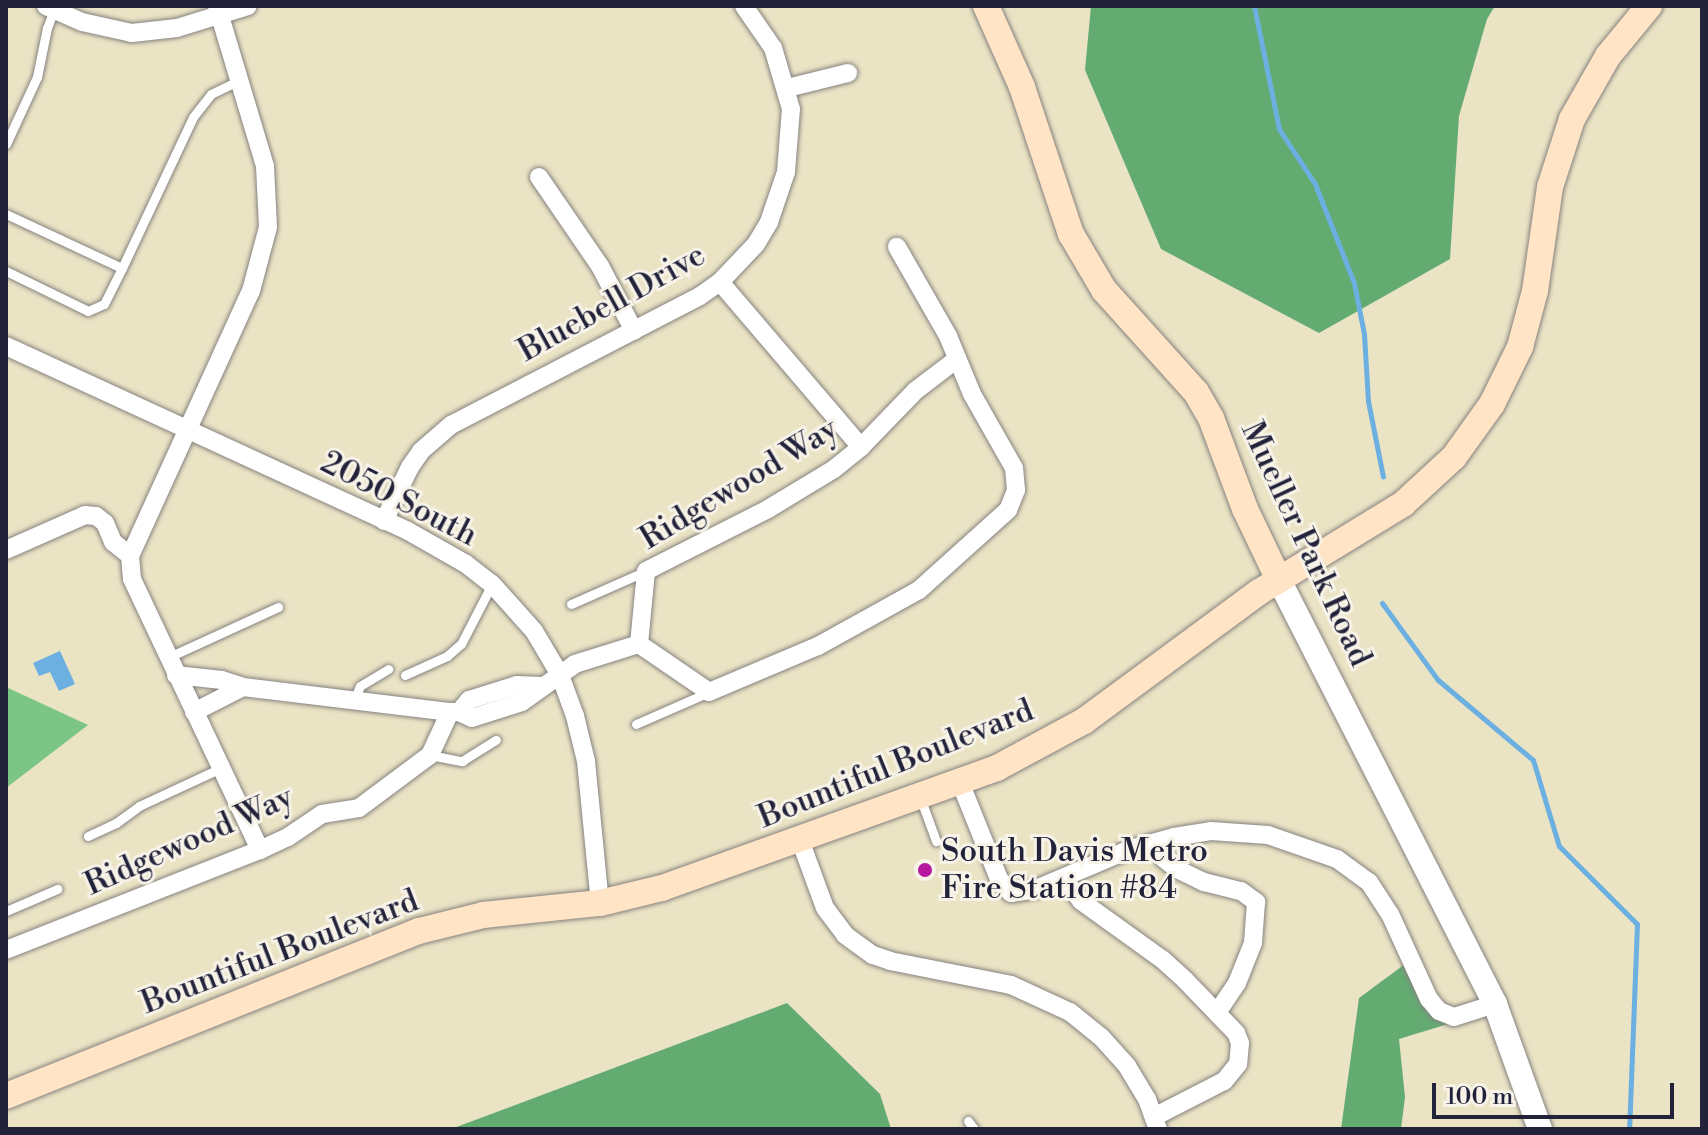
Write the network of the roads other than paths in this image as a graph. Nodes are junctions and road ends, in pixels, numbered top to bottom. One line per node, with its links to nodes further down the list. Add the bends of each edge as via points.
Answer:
1 (248, 6): 6 (street)
2 (744, 6): 9 (street, Bluebell Drive, via 773,48)
3 (986, 6): 26 (main road, Mueller Park Road, via 1022,87 1071,234 1104,290 1196,392 1223,443 1245,509)
4 (1649, 6): 26 (main road, Bountiful Boulevard, via 1608,56 1572,119 1550,187 1529,318 1492,404 1454,457 1403,504)
5 (50, 8): 6 (street, via 82,22 132,33 157,32); 10 (lane, via 37,77)
6 (219, 10): 8 (street)
7 (848, 73): 9 (street)
8 (241, 80): 14 (lane, via 211,94 193,117); 20 (street, via 265,166 268,227 251,291)
9 (787, 88): 16 (street, Bluebell Drive, via 790,151 779,198 756,244)
10 (6, 144)
11 (539, 177): 17 (street, via 600,266)
12 (6, 214): 14 (lane)
13 (897, 247): 19 (street)
14 (122, 268): 15 (lane, via 104,304 88,311)
15 (6, 271)
16 (720, 282): 17 (street, Bluebell Drive); 21 (street)
17 (634, 331): 22 (street, Bluebell Drive, via 451,425 421,451)
18 (6, 346): 20 (street, 2050 South)
19 (957, 359): 21 (street, Ridgewood Way, via 915,391); 36 (street, via 1014,468 1016,490 1008,510 919,590 818,646)
20 (187, 429): 22 (street, 2050 South); 24 (street)
21 (861, 447): 25 (street, Ridgewood Way, via 805,488)
22 (384, 521): 27 (street, 2050 South, via 438,546)
23 (6, 550): 24 (street, via 85,515 105,523 113,542)
24 (130, 556): 31 (street, via 132,579)
25 (646, 571): 28 (lane); 30 (street, Ridgewood Way)
26 (1279, 580): 44 (main road, Bountiful Boulevard, via 1084,721 1026,754); 56 (street, Mueller Park Road)
27 (492, 584): 33 (lane, via 461,644); 34 (street, 2050 South, via 534,631)
28 (571, 604)
29 (278, 607): 31 (lane)
30 (639, 644): 34 (street, via 575,664); 36 (street)
31 (172, 666): 35 (street); 38 (street)
32 (388, 669): 37 (lane, via 360,686)
33 (405, 675)
34 (560, 675): 39 (street, via 522,702 472,718); 53 (street, 2050 South, via 586,761)
35 (243, 687): 37 (street); 38 (street)
36 (709, 692): 40 (lane)
37 (354, 700): 39 (street)
38 (194, 712): 43 (street)
39 (454, 712): 42 (street, Ridgewood Way)
40 (636, 724)
41 (496, 740): 42 (lane, via 462,761)
42 (430, 755): 50 (street, Ridgewood Way, via 359,808 322,814)
43 (221, 768): 46 (lane); 50 (street)
44 (960, 782): 45 (main road, Bountiful Boulevard); 51 (street, via 1004,888 1020,894)
45 (920, 796): 47 (main road, Bountiful Boulevard); 48 (lane)
46 (88, 836)
47 (800, 840): 53 (main road, Bountiful Boulevard, via 662,888); 59 (street, via 825,908 845,935 890,961 1011,985 1050,1000 1114,1051 1137,1082)
48 (936, 841)
49 (1157, 842): 51 (street); 56 (street, via 1211,831 1248,832 1337,859 1361,873 1382,900 1439,1011 1454,1017); 57 (street, via 1163,858 1177,869 1241,891 1256,902 1253,943 1237,983)
50 (260, 850): 55 (street, Ridgewood Way)
51 (1064, 879): 57 (street, via 1081,901 1163,960)
52 (57, 889): 54 (lane)
53 (600, 903): 58 (main road, Bountiful Boulevard, via 483,915 419,931)
54 (6, 911)
55 (6, 950)
56 (1495, 1004): 60 (street, Mueller Park Road)
57 (1217, 1013): 59 (street, via 1240,1043 1238,1064 1210,1090)
58 (6, 1096)
59 (1156, 1123)
60 (1540, 1129)

